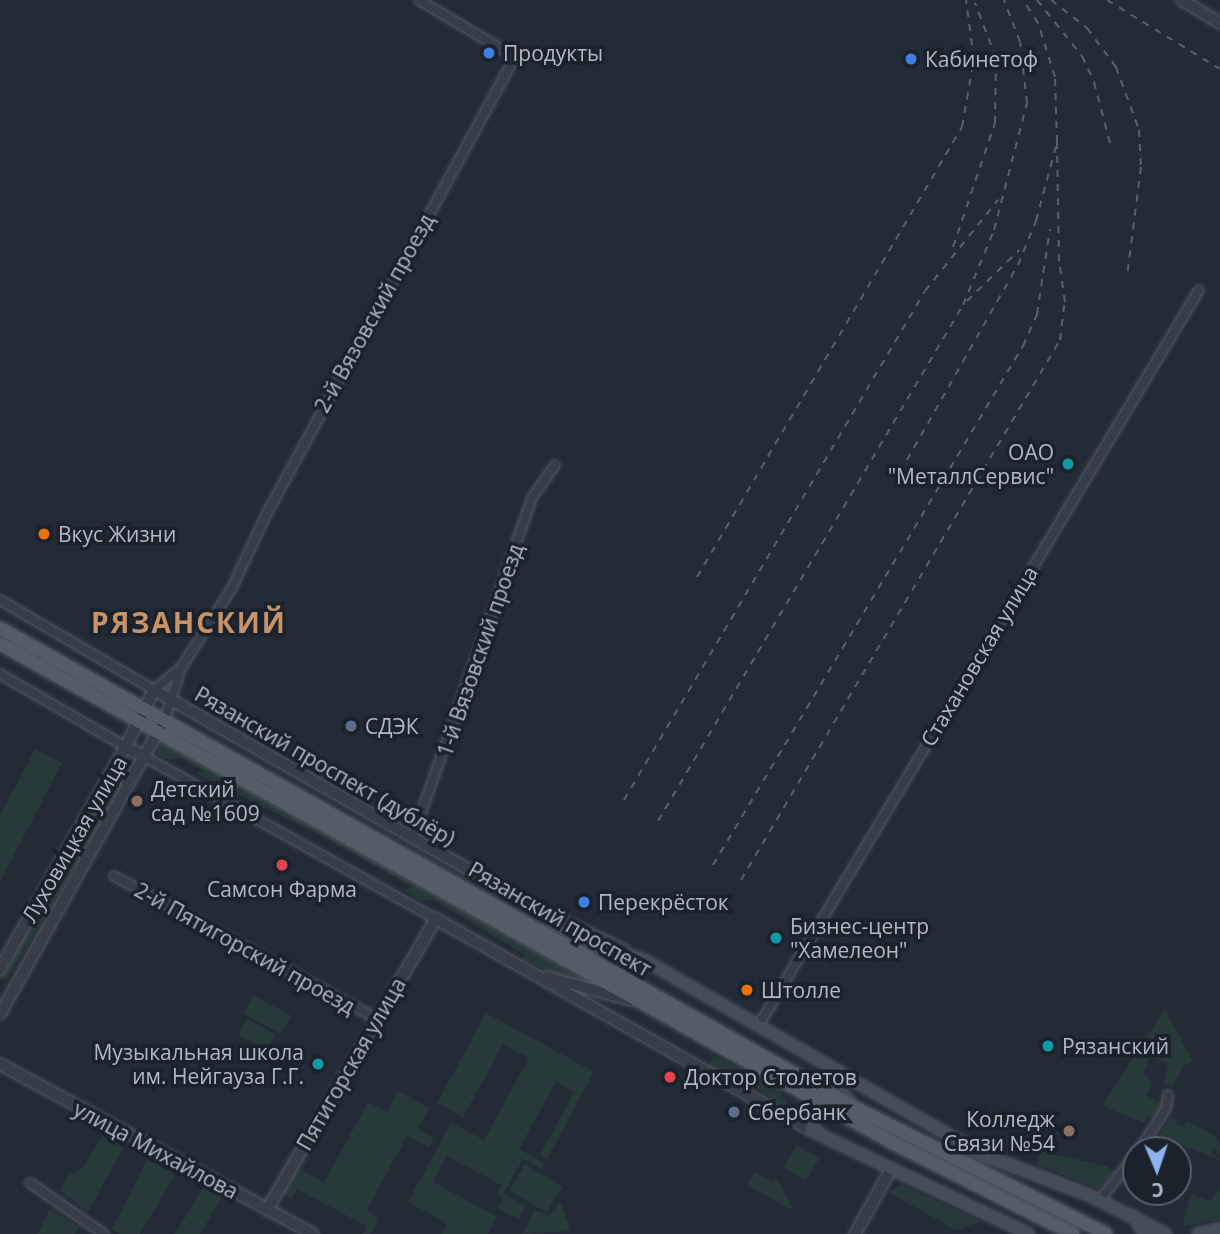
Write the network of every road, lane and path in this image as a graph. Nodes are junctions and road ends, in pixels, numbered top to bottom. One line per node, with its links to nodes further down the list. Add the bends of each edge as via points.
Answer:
1 (419, 0): 9 (street, 2-й Вязовский проезд, via 515,57 271,504 232,588)
2 (1182, 0): 3 (street)
3 (1220, 23)
4 (1199, 290): 31 (street, Стахановская улица)
5 (555, 465): 21 (street, 1-й Вязовский проезд, via 532,498)
6 (0, 600): 11 (street, Рязанский проспект (дублёр))
7 (0, 628): 13 (main road, Рязанский проспект)
8 (0, 645): 15 (main road, Рязанский проспект)
9 (181, 668): 11 (street, 2-й Вязовский проезд); 12 (street, 2-й Вязовский проезд)
10 (0, 674): 17 (street)
11 (154, 690): 12 (street, Рязанский проспект (дублёр)); 13 (street, 2-й Вязовский проезд)
12 (173, 702): 14 (street, 2-й Вязовский проезд); 21 (street, Рязанский проспект (дублёр))
13 (145, 708): 14 (main road, Рязанский проспект); 15 (street, Луховицкая улица)
14 (165, 719): 16 (street, Луховицкая улица); 24 (main road, Рязанский проспект)
15 (139, 721): 16 (main road, Рязанский проспект); 17 (street, Луховицкая улица)
16 (158, 732): 18 (street, Луховицкая улица); 28 (main road, Рязанский проспект)
17 (126, 747): 18 (street); 19 (street, Луховицкая улица)
18 (145, 757): 20 (street, Луховицкая улица); 23 (street)
19 (112, 772): 20 (street); 26 (street, Луховицкая улица)
20 (130, 783): 29 (street, Луховицкая улица)
21 (412, 839): 25 (street, Рязанский проспект (дублёр), via 536,908)
22 (114, 876): 30 (street, 2-й Пятигорский проезд)
23 (436, 919): 27 (street); 30 (street, Пятигорская улица)
24 (533, 926): 25 (main road); 37 (main road, Рязанский проспект)
25 (644, 960): 31 (main road, Рязанский проспект (дублёр))
26 (0, 969)
27 (530, 971): 28 (street); 39 (street)
28 (639, 1003): 38 (main road, Рязанский проспект)
29 (0, 1014)
30 (377, 1019): 45 (street, Пятигорская улица)
31 (760, 1023): 32 (main road, Рязанский проспект (дублёр))
32 (818, 1057): 34 (main road, Рязанский проспект (дублёр)); 35 (main road)
33 (1, 1069): 45 (street, улица Михайлова)
34 (854, 1081): 35 (main road, via 841,1080); 44 (main road, Рязанский проспект (дублёр), via 984,1155)
35 (837, 1087): 37 (main road)
36 (1168, 1095): 40 (street, via 1166,1109)
37 (854, 1107): 53 (main road, Рязанский проспект)
38 (836, 1110): 39 (main road, via 814,1112); 52 (main road, Рязанский проспект)
39 (815, 1133): 41 (main road)
40 (1148, 1136)
41 (891, 1170): 50 (street); 51 (main road)
42 (1122, 1171): 44 (street)
43 (30, 1183): 48 (street)
44 (1100, 1200): 46 (main road, Рязанский проспект (дублёр))
45 (267, 1210): 49 (street, улица Михайлова)
46 (1134, 1216): 54 (main road); 55 (main road, Рязанский проспект (дублёр))
47 (1220, 1229): 56 (main road)
48 (104, 1234)
49 (313, 1234)
50 (855, 1234)
51 (1029, 1234)
52 (1073, 1234)
53 (1106, 1234)
54 (1144, 1234)
55 (1166, 1234)
56 (1198, 1234)

